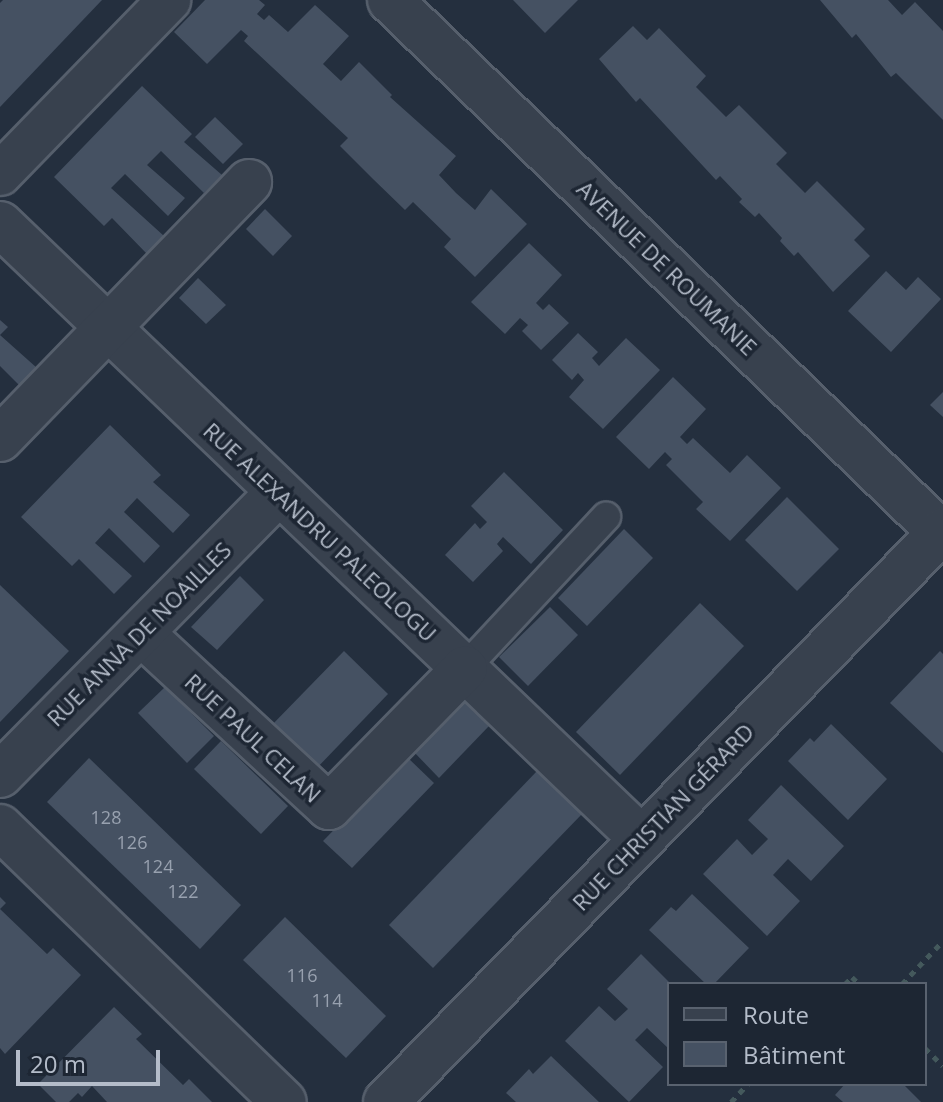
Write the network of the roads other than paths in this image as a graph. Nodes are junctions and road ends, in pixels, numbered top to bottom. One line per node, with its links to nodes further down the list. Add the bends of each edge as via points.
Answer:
1 (169, 0): 3 (street)
2 (390, 0): 10 (street, AVENUE DE ROUMANIE)
3 (0, 174)
4 (249, 182): 6 (street)
5 (0, 224): 6 (street, RUE ALEXANDRU PALEOLOGU)
6 (107, 330): 7 (street); 8 (street, RUE ALEXANDRU PALEOLOGU)
7 (0, 439)
8 (278, 493): 11 (street, RUE ANNA DE NOAILLES); 12 (street, RUE ALEXANDRU PALEOLOGU)
9 (606, 517): 12 (lane)
10 (942, 532): 15 (street, RUE CHRISTIAN GÉRARD)
11 (141, 633): 12 (street, RUE PAUL CELAN, via 329,807); 13 (street, RUE ANNA DE NOAILLES)
12 (465, 668): 15 (street, RUE ALEXANDRU PALEOLOGU)
13 (0, 775)
14 (0, 827): 16 (street)
15 (641, 838): 17 (street, RUE CHRISTIAN GÉRARD)
16 (284, 1102)
17 (386, 1102)

